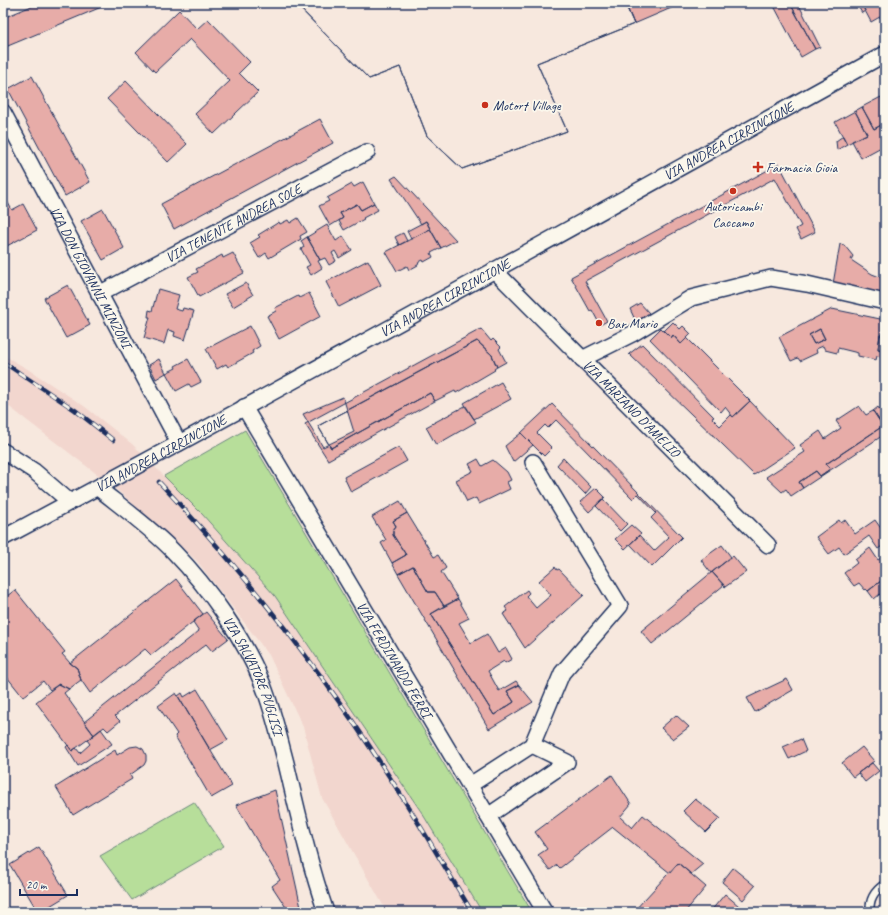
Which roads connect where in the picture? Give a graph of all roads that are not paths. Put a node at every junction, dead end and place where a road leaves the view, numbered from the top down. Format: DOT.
graph roads {
  1 [pos="885,54"];
  2 [pos="3,112"];
  3 [pos="367,152"];
  4 [pos="494,270"];
  5 [pos="99,294"];
  6 [pos="885,302"];
  7 [pos="582,359"];
  8 [pos="244,407"];
  9 [pos="179,443"];
  10 [pos="3,451"];
  11 [pos="533,462"];
  12 [pos="98,488"];
  13 [pos="70,502"];
  14 [pos="3,538"];
  15 [pos="768,545"];
  16 [pos="532,745"];
  17 [pos="470,785"];
  18 [pos="488,816"];
  19 [pos="885,884"];
  20 [pos="326,912"];
  21 [pos="545,912"];
  22 [pos="870,912"];
  1 -- 4 [label="street, VIA ANDREA CIRRINCIONE"];
  2 -- 5 [label="street, VIA DON GIOVANNI MINZONI"];
  3 -- 5 [label="street, VIA TENENTE ANDREA SOLE"];
  4 -- 7 [label="street, VIA MARIANO D'AMELIO"];
  4 -- 8 [label="street, VIA ANDREA CIRRINCIONE"];
  5 -- 9 [label="street, VIA DON GIOVANNI MINZONI"];
  6 -- 7 [label="street"];
  7 -- 15 [label="street, VIA MARIANO D'AMELIO"];
  8 -- 9 [label="street, VIA ANDREA CIRRINCIONE"];
  8 -- 17 [label="street, VIA FERDINANDO FERRI"];
  9 -- 12 [label="street, VIA ANDREA CIRRINCIONE"];
  10 -- 13 [label="street"];
  11 -- 16 [label="street"];
  12 -- 13 [label="street, VIA ANDREA CIRRINCIONE"];
  12 -- 20 [label="street, VIA SALVATORE PUGLISI"];
  13 -- 14 [label="street, VIA ANDREA CIRRINCIONE"];
  16 -- 17 [label="street"];
  16 -- 18 [label="street"];
  17 -- 18 [label="street, VIA FERDINANDO FERRI"];
  18 -- 21 [label="street, VIA FERDINANDO FERRI"];
  19 -- 22 [label="lane"];
}
